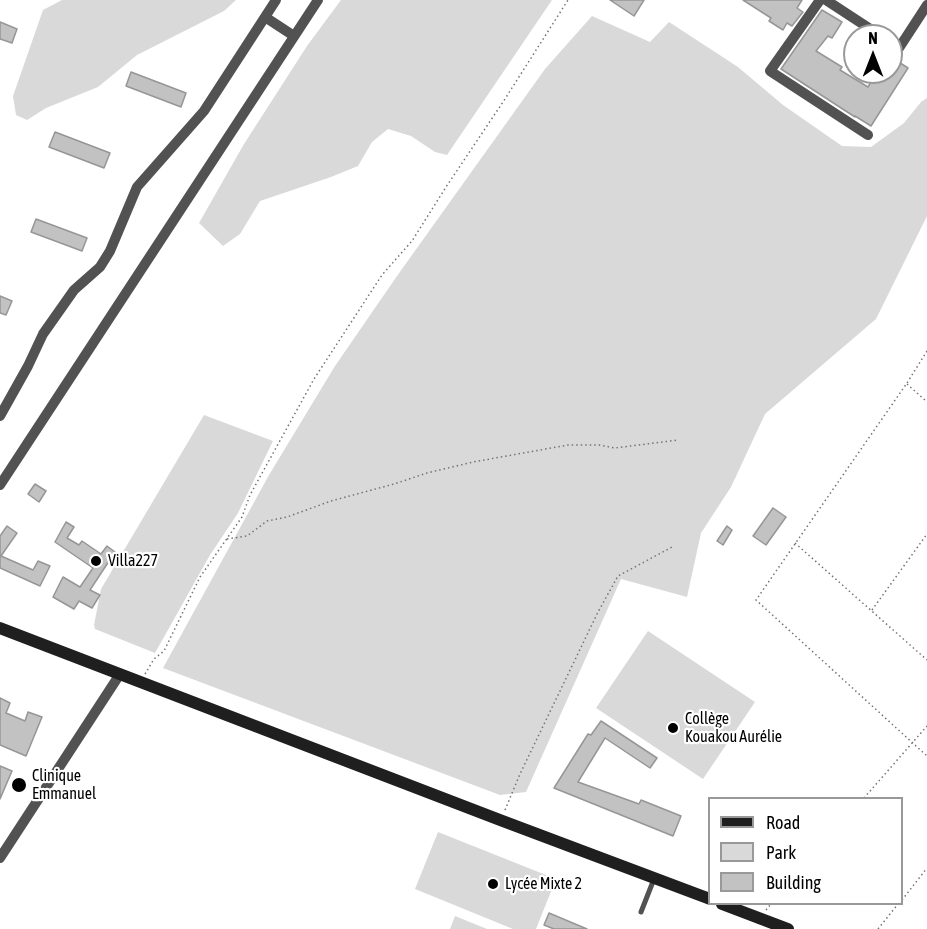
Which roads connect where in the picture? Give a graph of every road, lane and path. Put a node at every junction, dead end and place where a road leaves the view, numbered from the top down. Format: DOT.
graph roads {
  1 [pos="276,0"];
  2 [pos="318,0"];
  3 [pos="568,0"];
  4 [pos="820,0"];
  5 [pos="826,0"];
  6 [pos="927,5"];
  7 [pos="265,17"];
  8 [pos="863,24"];
  9 [pos="294,36"];
  10 [pos="903,42"];
  11 [pos="868,135"];
  12 [pos="927,351"];
  13 [pos="906,383"];
  14 [pos="927,402"];
  15 [pos="0,416"];
  16 [pos="678,440"];
  17 [pos="0,485"];
  18 [pos="927,534"];
  19 [pos="226,539"];
  20 [pos="924,539"];
  21 [pos="927,541"];
  22 [pos="795,543"];
  23 [pos="674,546"];
  24 [pos="872,611"];
  25 [pos="0,628"];
  26 [pos="927,660"];
  27 [pos="120,674"];
  28 [pos="140,682"];
  29 [pos="927,726"];
  30 [pos="913,743"];
  31 [pos="927,756"];
  32 [pos="865,797"];
  33 [pos="501,820"];
  34 [pos="0,858"];
  35 [pos="927,868"];
  36 [pos="926,872"];
  37 [pos="655,877"];
  38 [pos="708,897"];
  39 [pos="903,899"];
  40 [pos="727,905"];
  41 [pos="896,905"];
  42 [pos="640,912"];
  43 [pos="788,929"];
  44 [pos="878,929"];
  1 -- 7 [label="street"];
  2 -- 9 [label="street"];
  3 -- 19 [label="path"];
  4 -- 11 [label="street"];
  5 -- 8 [label="street"];
  6 -- 10 [label="street"];
  7 -- 9 [label="street"];
  7 -- 15 [label="street"];
  9 -- 17 [label="street"];
  12 -- 13 [label="path"];
  13 -- 14 [label="path"];
  13 -- 22 [label="path"];
  16 -- 19 [label="path"];
  18 -- 20 [label="path"];
  19 -- 28 [label="path"];
  20 -- 21 [label="path"];
  20 -- 24 [label="path"];
  22 -- 24 [label="path"];
  22 -- 30 [label="path"];
  23 -- 33 [label="path"];
  24 -- 26 [label="path"];
  25 -- 27 [label="street"];
  27 -- 28 [label="street"];
  27 -- 34 [label="street"];
  28 -- 33 [label="street"];
  29 -- 30 [label="path"];
  30 -- 31 [label="path"];
  30 -- 32 [label="path"];
  33 -- 37 [label="street"];
  35 -- 36 [label="path"];
  36 -- 39 [label="path"];
  37 -- 38 [label="street"];
  37 -- 42 [label="lane"];
  40 -- 43 [label="street"];
  41 -- 44 [label="path"];
}
